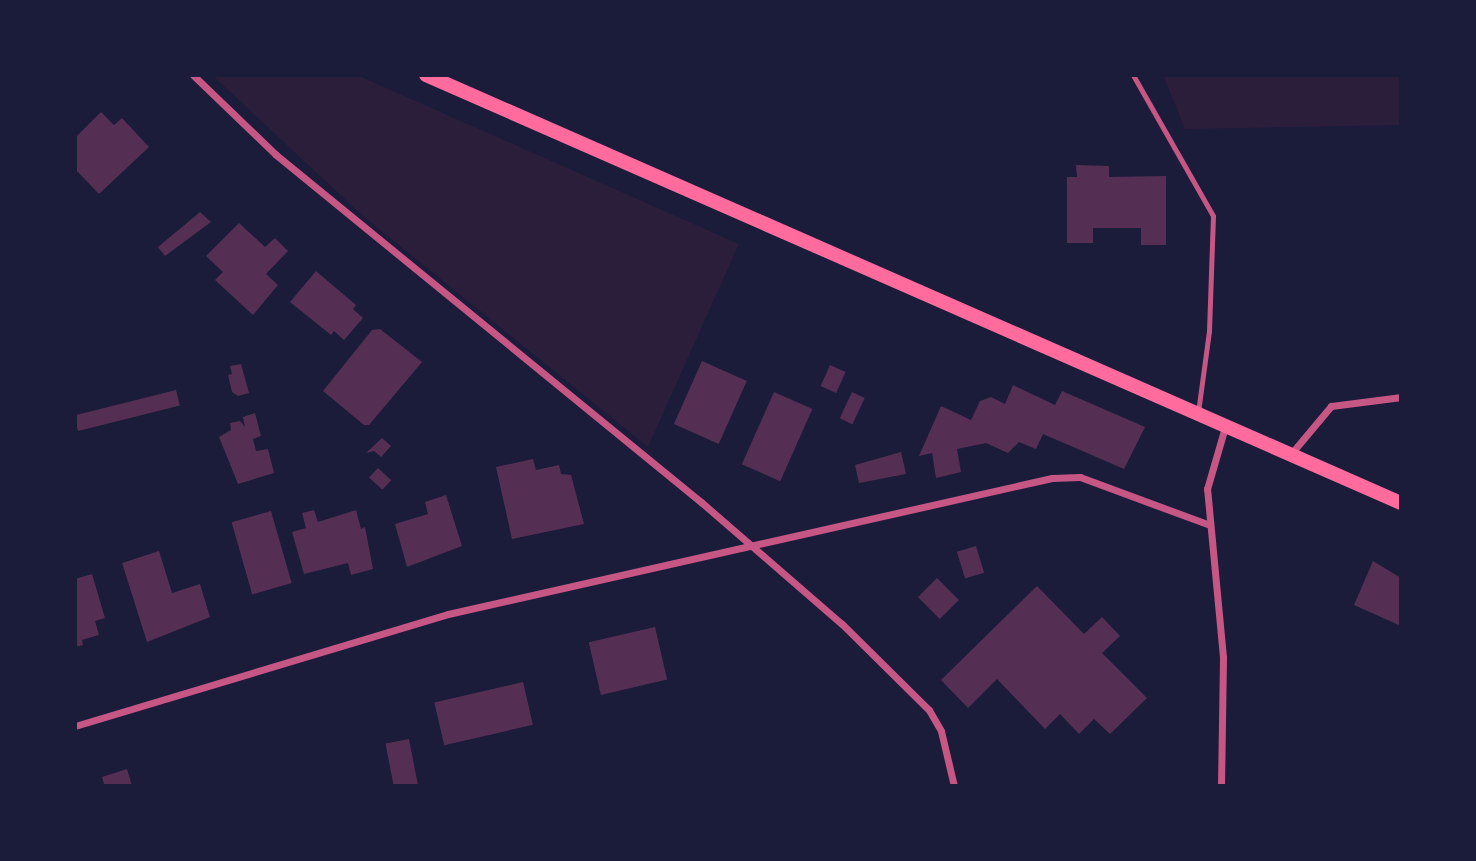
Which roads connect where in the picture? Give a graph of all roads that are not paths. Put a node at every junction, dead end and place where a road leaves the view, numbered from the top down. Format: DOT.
graph roads {
  1 [pos="192,75"];
  2 [pos="426,75"];
  3 [pos="1133,75"];
  4 [pos="1401,397"];
  5 [pos="1198,415"];
  6 [pos="1225,427"];
  7 [pos="1290,455"];
  8 [pos="1401,503"];
  9 [pos="1207,524"];
  10 [pos="751,544"];
  11 [pos="75,726"];
  12 [pos="954,786"];
  13 [pos="1221,786"];
  1 -- 10 [label="street"];
  2 -- 5 [label="main road"];
  3 -- 5 [label="lane"];
  4 -- 7 [label="street"];
  5 -- 6 [label="main road"];
  6 -- 7 [label="main road"];
  6 -- 9 [label="street"];
  7 -- 8 [label="main road"];
  9 -- 10 [label="street"];
  9 -- 13 [label="street"];
  10 -- 11 [label="street"];
  10 -- 12 [label="street"];
}
